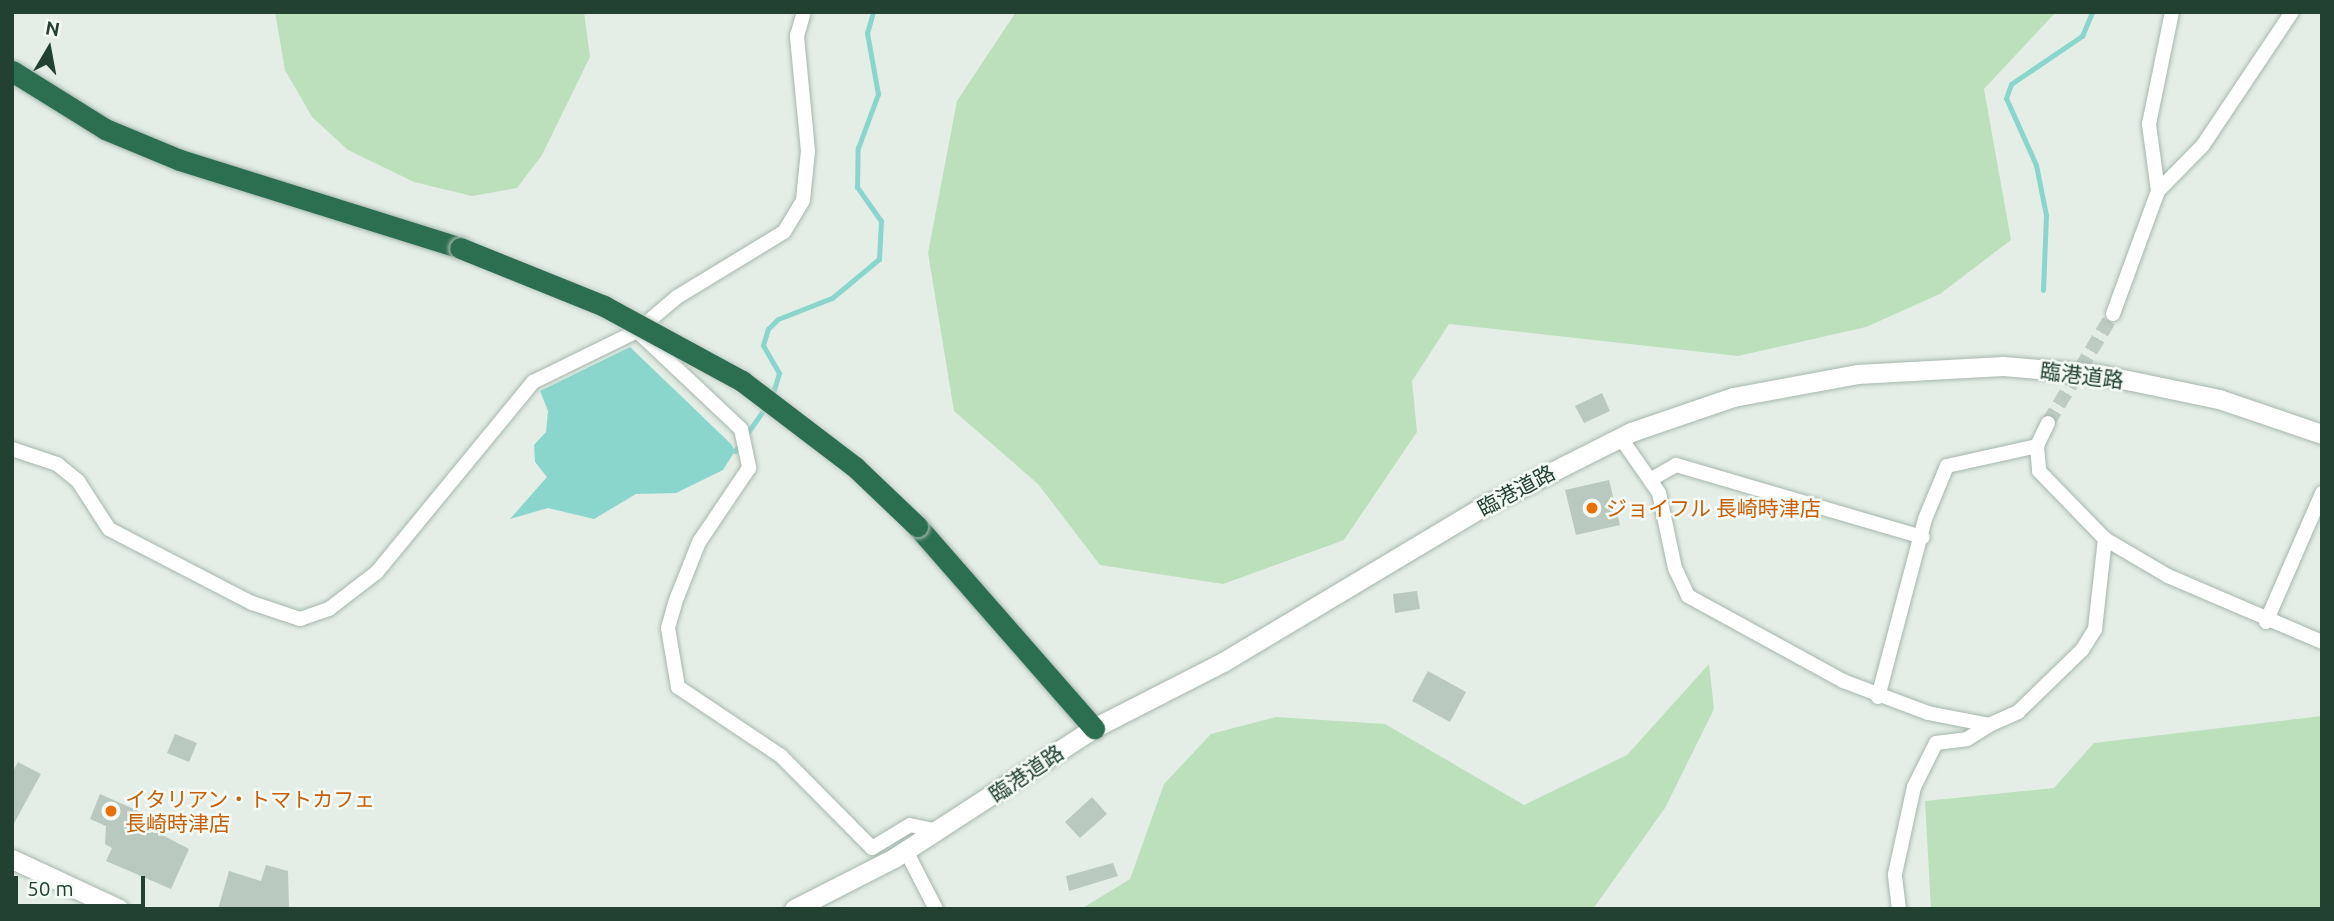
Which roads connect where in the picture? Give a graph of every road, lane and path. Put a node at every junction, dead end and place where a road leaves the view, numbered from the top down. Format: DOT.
graph roads {
  1 [pos="804,12"];
  2 [pos="2172,12"];
  3 [pos="2292,12"];
  4 [pos="12,71"];
  5 [pos="2158,191"];
  6 [pos="2113,314"];
  7 [pos="637,331"];
  8 [pos="2048,423"];
  9 [pos="2322,434"];
  10 [pos="1620,437"];
  11 [pos="2037,446"];
  12 [pos="12,449"];
  13 [pos="1650,480"];
  14 [pos="2322,493"];
  15 [pos="1923,537"];
  16 [pos="2105,539"];
  17 [pos="2266,622"];
  18 [pos="2322,642"];
  19 [pos="1878,697"];
  20 [pos="1989,725"];
  21 [pos="1094,728"];
  22 [pos="938,831"];
  23 [pos="906,851"];
  24 [pos="12,859"];
  25 [pos="119,909"];
  26 [pos="794,909"];
  27 [pos="936,909"];
  28 [pos="1899,909"];
  1 -- 7 [label="street"];
  2 -- 5 [label="street"];
  3 -- 5 [label="street"];
  4 -- 21 [label="highway, bridge"];
  5 -- 6 [label="street"];
  7 -- 12 [label="street"];
  7 -- 22 [label="street"];
  8 -- 11 [label="street"];
  9 -- 10 [label="street, 臨港道路"];
  10 -- 13 [label="street"];
  10 -- 21 [label="street, 臨港道路"];
  11 -- 15 [label="street"];
  11 -- 16 [label="street"];
  13 -- 15 [label="street"];
  13 -- 19 [label="street"];
  14 -- 17 [label="street"];
  15 -- 19 [label="street"];
  16 -- 17 [label="street"];
  16 -- 20 [label="street"];
  17 -- 18 [label="street"];
  19 -- 20 [label="street"];
  20 -- 28 [label="street"];
  21 -- 22 [label="street, 臨港道路"];
  22 -- 23 [label="street, 臨港道路"];
  23 -- 26 [label="street, 臨港道路"];
  23 -- 27 [label="street"];
  24 -- 25 [label="street"];
}
